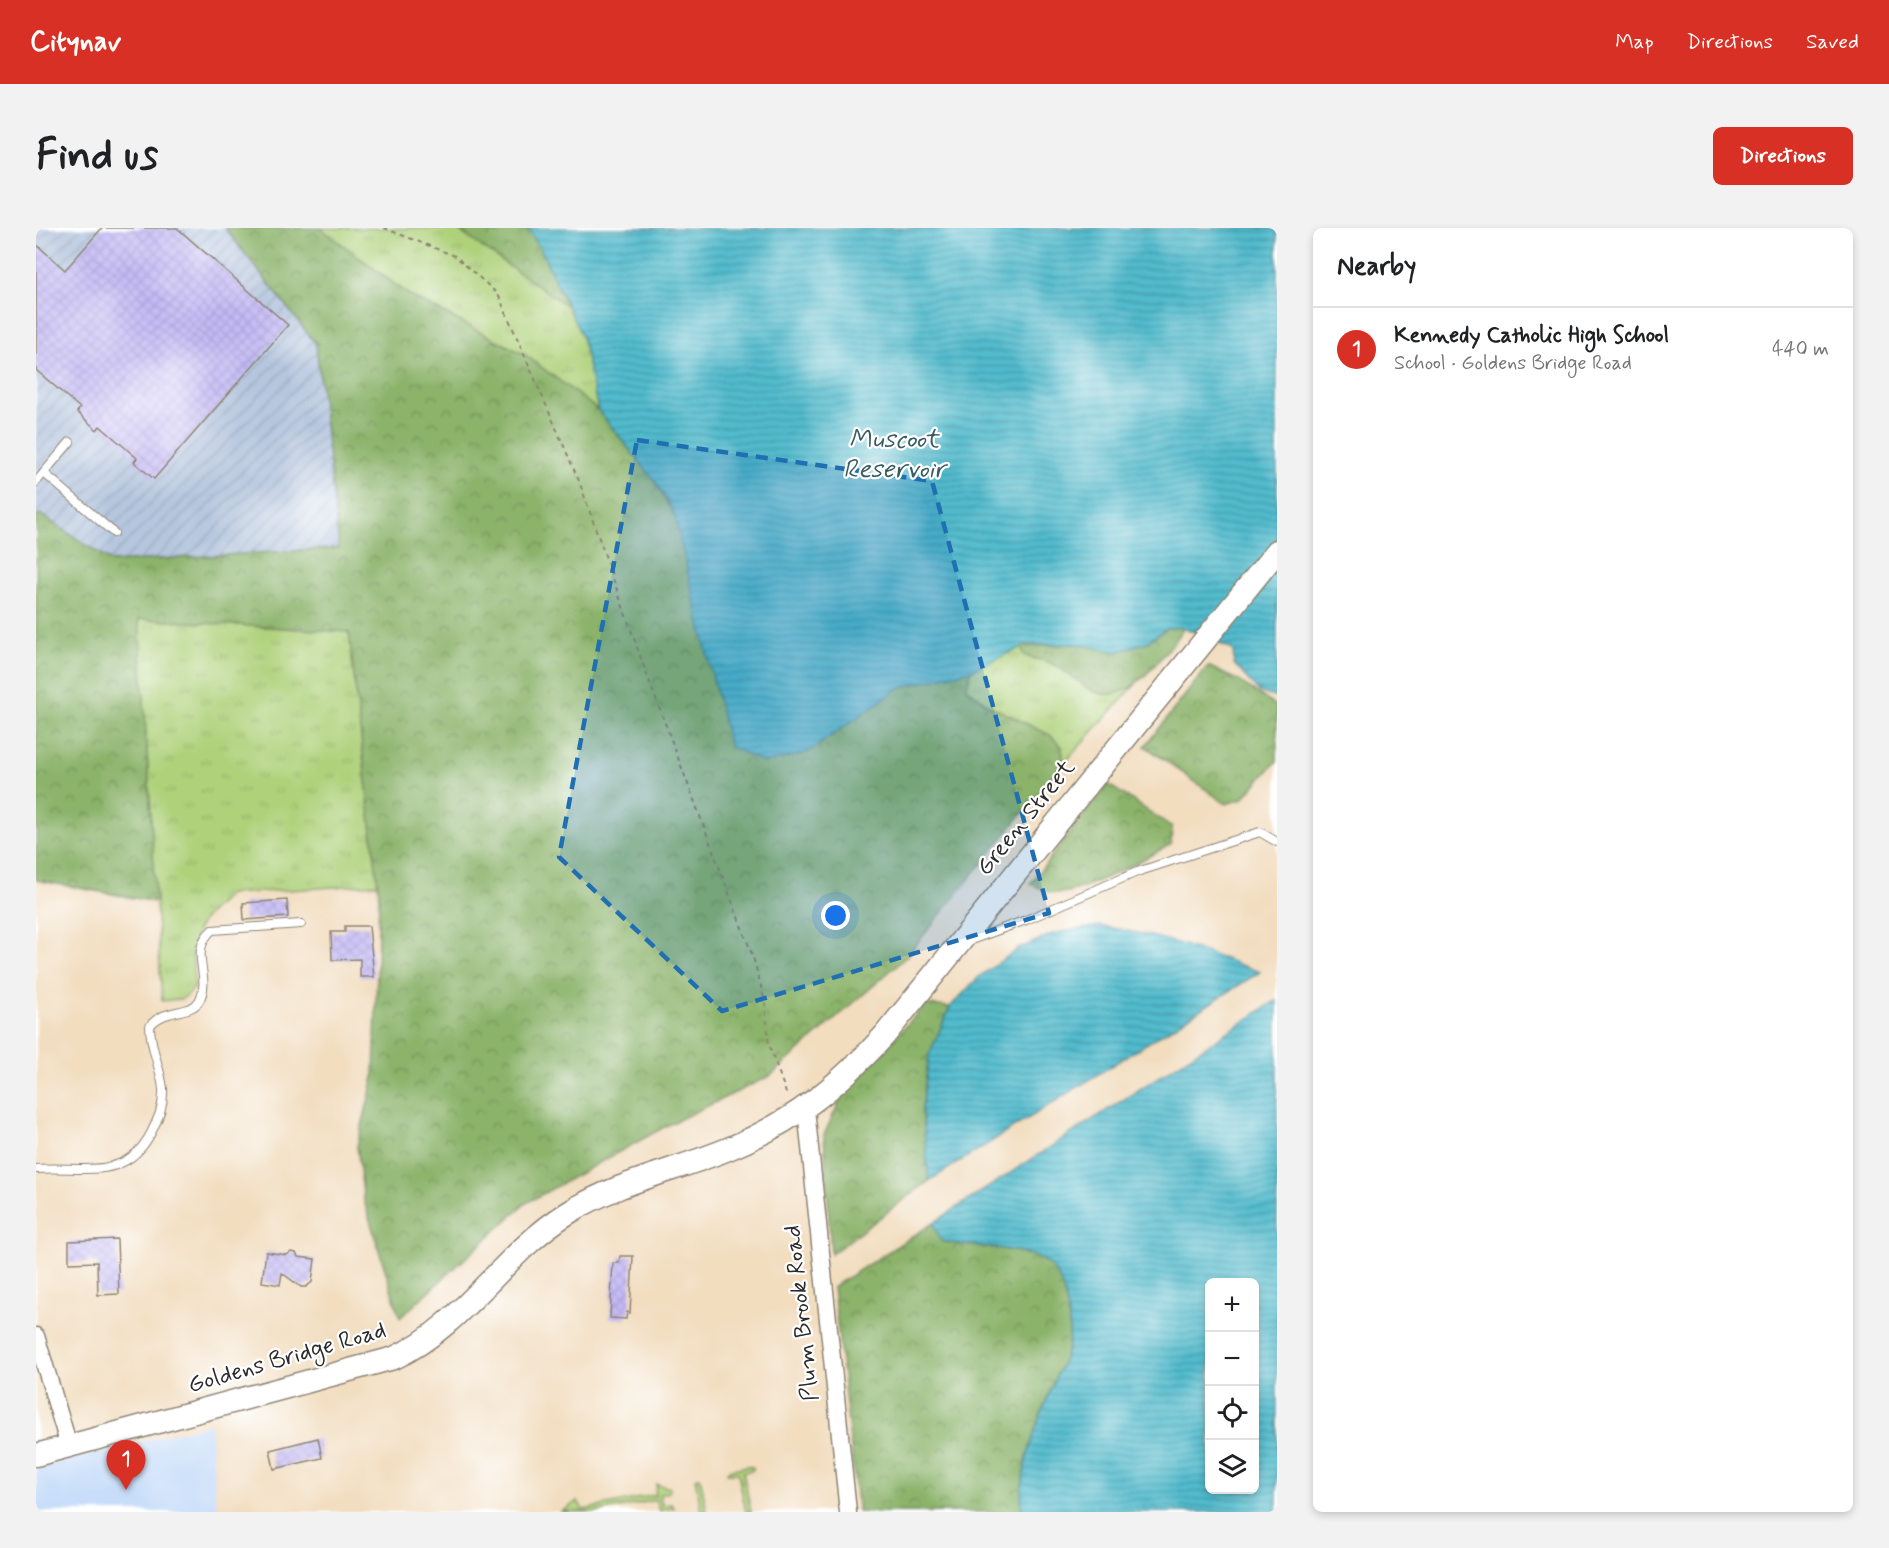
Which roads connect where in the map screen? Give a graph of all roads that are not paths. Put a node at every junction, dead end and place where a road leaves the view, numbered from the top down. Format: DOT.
graph roads {
  1 [pos="70,442"];
  2 [pos="44,473"];
  3 [pos="36,482"];
  4 [pos="114,533"];
  5 [pos="1277,550"];
  6 [pos="1277,842"];
  7 [pos="301,924"];
  8 [pos="959,944"];
  9 [pos="802,1112"];
  10 [pos="36,1170"];
  11 [pos="36,1336"];
  12 [pos="69,1446"];
  13 [pos="36,1455"];
  14 [pos="848,1512"];
  1 -- 2 [label="lane"];
  2 -- 3 [label="lane"];
  2 -- 4 [label="lane"];
  5 -- 8 [label="main road, Green Street"];
  6 -- 8 [label="lane"];
  7 -- 10 [label="lane"];
  8 -- 9 [label="main road, Green Street"];
  9 -- 12 [label="main road, Goldens Bridge Road"];
  9 -- 14 [label="street, Plum Brook Road"];
  11 -- 12 [label="street"];
  12 -- 13 [label="main road, Goldens Bridge Road"];
}
